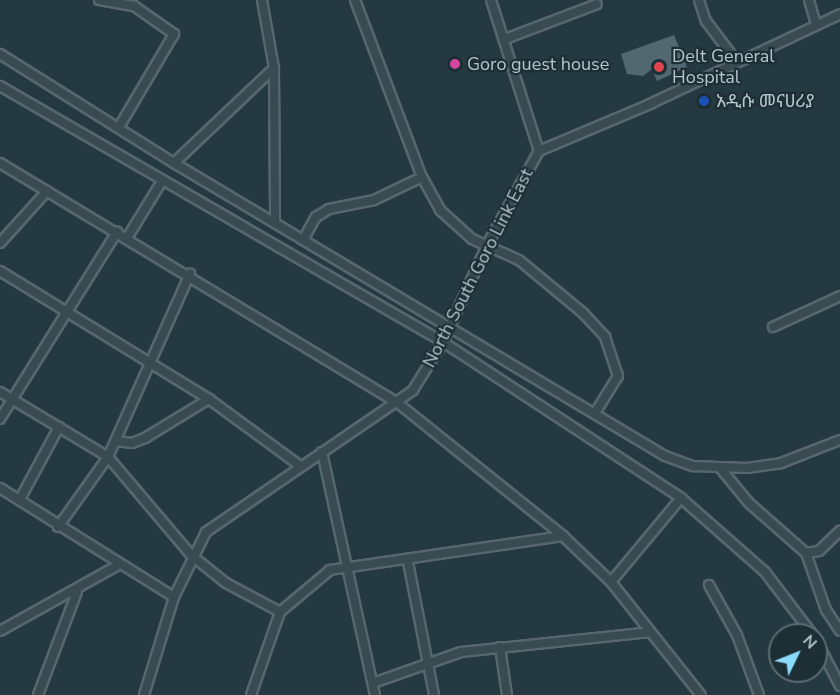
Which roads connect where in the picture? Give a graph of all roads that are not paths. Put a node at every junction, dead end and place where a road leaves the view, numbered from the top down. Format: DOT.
graph roads {
  1 [pos="99,0"];
  2 [pos="262,0"];
  3 [pos="355,0"];
  4 [pos="491,0"];
  5 [pos="699,0"];
  6 [pos="809,0"];
  7 [pos="597,4"];
  8 [pos="840,14"];
  9 [pos="816,25"];
  10 [pos="505,39"];
  11 [pos="0,54"];
  12 [pos="737,62"];
  13 [pos="274,68"];
  14 [pos="0,86"];
  15 [pos="119,127"];
  16 [pos="539,151"];
  17 [pos="0,162"];
  18 [pos="174,163"];
  19 [pos="422,177"];
  20 [pos="162,181"];
  21 [pos="47,190"];
  22 [pos="275,223"];
  23 [pos="117,232"];
  24 [pos="127,238"];
  25 [pos="303,240"];
  26 [pos="0,243"];
  27 [pos="488,243"];
  28 [pos="0,272"];
  29 [pos="190,274"];
  30 [pos="840,296"];
  31 [pos="67,312"];
  32 [pos="448,327"];
  33 [pos="773,327"];
  34 [pos="443,342"];
  35 [pos="148,362"];
  36 [pos="0,392"];
  37 [pos="12,399"];
  38 [pos="209,399"];
  39 [pos="399,404"];
  40 [pos="595,413"];
  41 [pos="0,419"];
  42 [pos="59,428"];
  43 [pos="840,440"];
  44 [pos="116,441"];
  45 [pos="322,452"];
  46 [pos="108,457"];
  47 [pos="300,465"];
  48 [pos="721,469"];
  49 [pos="0,488"];
  50 [pos="681,498"];
  51 [pos="20,499"];
  52 [pos="58,527"];
  53 [pos="840,531"];
  54 [pos="563,536"];
  55 [pos="806,553"];
  56 [pos="191,555"];
  57 [pos="408,562"];
  58 [pos="118,565"];
  59 [pos="349,565"];
  60 [pos="611,582"];
  61 [pos="709,585"];
  62 [pos="76,592"];
  63 [pos="174,597"];
  64 [pos="280,612"];
  65 [pos="804,623"];
  66 [pos="0,631"];
  67 [pos="840,631"];
  68 [pos="651,632"];
  69 [pos="500,647"];
  70 [pos="426,662"];
  71 [pos="828,663"];
  72 [pos="373,683"];
  73 [pos="840,686"];
  74 [pos="38,695"];
  75 [pos="144,695"];
  76 [pos="251,695"];
  77 [pos="375,695"];
  78 [pos="434,695"];
  79 [pos="507,695"];
  80 [pos="701,695"];
  81 [pos="759,695"];
  1 -- 15 [label="street"];
  2 -- 13 [label="street"];
  3 -- 19 [label="street"];
  4 -- 10 [label="street"];
  5 -- 12 [label="street"];
  6 -- 9 [label="street"];
  7 -- 10 [label="street"];
  8 -- 9 [label="street, North South Goro Link East"];
  9 -- 12 [label="street, North South Goro Link East"];
  10 -- 16 [label="street"];
  11 -- 15 [label="street"];
  12 -- 16 [label="street, North South Goro Link East"];
  13 -- 18 [label="street"];
  13 -- 22 [label="street"];
  14 -- 20 [label="street"];
  15 -- 18 [label="street"];
  16 -- 27 [label="street, North South Goro Link East"];
  17 -- 21 [label="street"];
  18 -- 22 [label="street"];
  19 -- 25 [label="street"];
  19 -- 27 [label="street"];
  20 -- 24 [label="street"];
  20 -- 34 [label="street"];
  21 -- 23 [label="street"];
  21 -- 26 [label="street"];
  22 -- 25 [label="street"];
  23 -- 24 [label="street"];
  23 -- 31 [label="street"];
  24 -- 29 [label="street"];
  25 -- 32 [label="street"];
  27 -- 32 [label="street, North South Goro Link East"];
  27 -- 40 [label="street"];
  28 -- 31 [label="street"];
  29 -- 35 [label="street"];
  29 -- 39 [label="street"];
  30 -- 33 [label="street"];
  31 -- 35 [label="street"];
  31 -- 37 [label="street"];
  32 -- 34 [label="street, North South Goro Link East"];
  32 -- 40 [label="street"];
  34 -- 39 [label="street, North South Goro Link East"];
  34 -- 50 [label="street"];
  35 -- 38 [label="street"];
  35 -- 44 [label="street"];
  36 -- 37 [label="street"];
  37 -- 41 [label="street"];
  37 -- 42 [label="street"];
  38 -- 44 [label="street"];
  38 -- 47 [label="street"];
  39 -- 45 [label="street, North South Goro Link East"];
  39 -- 54 [label="street"];
  40 -- 48 [label="street"];
  42 -- 46 [label="street"];
  42 -- 51 [label="street"];
  43 -- 48 [label="street"];
  44 -- 46 [label="street"];
  45 -- 47 [label="street, North South Goro Link East"];
  45 -- 59 [label="street"];
  46 -- 52 [label="street"];
  46 -- 56 [label="street"];
  47 -- 56 [label="street, North South Goro Link East"];
  48 -- 55 [label="street"];
  49 -- 51 [label="street"];
  50 -- 60 [label="street"];
  50 -- 65 [label="street"];
  51 -- 52 [label="street"];
  52 -- 58 [label="street"];
  53 -- 55 [label="street"];
  54 -- 57 [label="street"];
  54 -- 60 [label="street"];
  55 -- 67 [label="street"];
  56 -- 63 [label="street, North South Goro Link East"];
  56 -- 64 [label="street"];
  57 -- 59 [label="street"];
  57 -- 70 [label="street"];
  58 -- 62 [label="street"];
  58 -- 63 [label="street"];
  59 -- 64 [label="street"];
  59 -- 72 [label="street"];
  60 -- 68 [label="street"];
  61 -- 81 [label="street"];
  62 -- 66 [label="street"];
  62 -- 74 [label="street"];
  63 -- 75 [label="street, North South Goro Link East"];
  64 -- 76 [label="street"];
  68 -- 69 [label="street"];
  68 -- 80 [label="street"];
  69 -- 70 [label="street"];
  69 -- 79 [label="street"];
  70 -- 72 [label="street"];
  70 -- 78 [label="street"];
  71 -- 73 [label="street"];
  72 -- 77 [label="street"];
}
